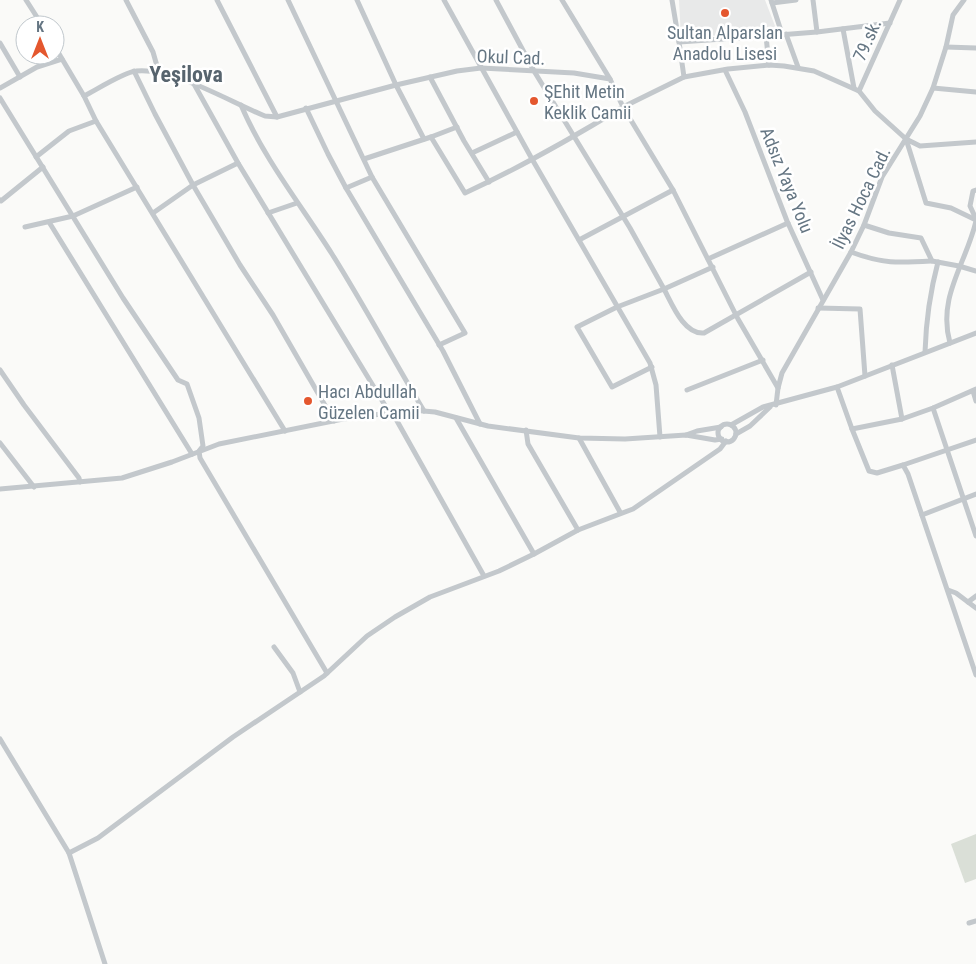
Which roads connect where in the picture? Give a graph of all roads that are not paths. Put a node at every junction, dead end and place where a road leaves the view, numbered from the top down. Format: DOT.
graph roads {
  1 [pos="26,0"];
  2 [pos="126,0"];
  3 [pos="217,0"];
  4 [pos="288,0"];
  5 [pos="357,0"];
  6 [pos="444,0"];
  7 [pos="496,0"];
  8 [pos="562,0"];
  9 [pos="672,0"];
  10 [pos="796,0"];
  11 [pos="813,0"];
  12 [pos="900,0"];
  13 [pos="964,0"];
  14 [pos="772,1"];
  15 [pos="36,15"];
  16 [pos="890,23"];
  17 [pos="844,29"];
  18 [pos="817,32"];
  19 [pos="784,34"];
  20 [pos="766,36"];
  21 [pos="679,42"];
  22 [pos="0,44"];
  23 [pos="946,47"];
  24 [pos="976,48"];
  25 [pos="65,63"];
  26 [pos="43,65"];
  27 [pos="769,65"];
  28 [pos="481,68"];
  29 [pos="798,68"];
  30 [pos="725,70"];
  31 [pos="134,71"];
  32 [pos="534,71"];
  33 [pos="159,73"];
  34 [pos="20,77"];
  35 [pos="430,77"];
  36 [pos="684,78"];
  37 [pos="610,79"];
  38 [pos="194,84"];
  39 [pos="396,85"];
  40 [pos="0,88"];
  41 [pos="854,88"];
  42 [pos="933,88"];
  43 [pos="860,91"];
  44 [pos="976,92"];
  45 [pos="84,96"];
  46 [pos="0,98"];
  47 [pos="336,101"];
  48 [pos="241,105"];
  49 [pos="623,107"];
  50 [pos="306,108"];
  51 [pos="277,117"];
  52 [pos="96,121"];
  53 [pos="457,127"];
  54 [pos="517,132"];
  55 [pos="431,137"];
  56 [pos="574,137"];
  57 [pos="424,139"];
  58 [pos="906,139"];
  59 [pos="976,142"];
  60 [pos="472,153"];
  61 [pos="36,156"];
  62 [pos="364,159"];
  63 [pos="532,159"];
  64 [pos="238,163"];
  65 [pos="43,167"];
  66 [pos="372,177"];
  67 [pos="489,182"];
  68 [pos="194,186"];
  69 [pos="137,187"];
  70 [pos="346,188"];
  71 [pos="673,190"];
  72 [pos="976,190"];
  73 [pos="0,200"];
  74 [pos="297,203"];
  75 [pos="153,213"];
  76 [pos="268,213"];
  77 [pos="73,216"];
  78 [pos="622,217"];
  79 [pos="976,220"];
  80 [pos="49,222"];
  81 [pos="788,223"];
  82 [pos="864,225"];
  83 [pos="25,227"];
  84 [pos="579,240"];
  85 [pos="851,252"];
  86 [pos="708,260"];
  87 [pos="935,261"];
  88 [pos="959,266"];
  89 [pos="713,267"];
  90 [pos="811,272"];
  91 [pos="976,272"];
  92 [pos="664,289"];
  93 [pos="823,300"];
  94 [pos="618,307"];
  95 [pos="818,308"];
  96 [pos="737,315"];
  97 [pos="976,333"];
  98 [pos="950,343"];
  99 [pos="439,345"];
  100 [pos="925,352"];
  101 [pos="762,360"];
  102 [pos="892,365"];
  103 [pos="652,367"];
  104 [pos="0,370"];
  105 [pos="865,376"];
  106 [pos="837,387"];
  107 [pos="778,388"];
  108 [pos="687,390"];
  109 [pos="974,390"];
  110 [pos="976,400"];
  111 [pos="774,406"];
  112 [pos="933,408"];
  113 [pos="424,411"];
  114 [pos="390,412"];
  115 [pos="456,418"];
  116 [pos="902,419"];
  117 [pos="334,421"];
  118 [pos="480,424"];
  119 [pos="731,425"];
  120 [pos="721,427"];
  121 [pos="852,429"];
  122 [pos="526,430"];
  123 [pos="285,431"];
  124 [pos="736,434"];
  125 [pos="686,435"];
  126 [pos="660,437"];
  127 [pos="579,438"];
  128 [pos="724,440"];
  129 [pos="976,440"];
  130 [pos="0,443"];
  131 [pos="947,450"];
  132 [pos="199,451"];
  133 [pos="192,454"];
  134 [pos="903,465"];
  135 [pos="80,482"];
  136 [pos="34,487"];
  137 [pos="0,489"];
  138 [pos="976,494"];
  139 [pos="963,500"];
  140 [pos="620,512"];
  141 [pos="922,515"];
  142 [pos="578,530"];
  143 [pos="976,536"];
  144 [pos="534,554"];
  145 [pos="484,576"];
  146 [pos="948,590"];
  147 [pos="976,596"];
  148 [pos="968,602"];
  149 [pos="976,608"];
  150 [pos="274,647"];
  151 [pos="327,673"];
  152 [pos="976,675"];
  153 [pos="300,692"];
  154 [pos="0,739"];
  155 [pos="69,853"];
  156 [pos="976,921"];
  157 [pos="969,923"];
  158 [pos="105,964"];
  1 -- 15 [label="street"];
  2 -- 33 [label="street"];
  3 -- 51 [label="street"];
  4 -- 47 [label="street"];
  5 -- 39 [label="street"];
  6 -- 28 [label="street"];
  7 -- 32 [label="street"];
  8 -- 37 [label="street"];
  9 -- 21 [label="street"];
  10 -- 14 [label="street"];
  11 -- 18 [label="street"];
  12 -- 16 [label="street, 79.sk."];
  13 -- 23 [label="street, İlyas Hoca Cad."];
  14 -- 19 [label="street"];
  16 -- 17 [label="street"];
  16 -- 43 [label="street, 79.sk."];
  17 -- 18 [label="street"];
  17 -- 41 [label="street"];
  18 -- 19 [label="street"];
  19 -- 20 [label="street"];
  19 -- 29 [label="street"];
  20 -- 21 [label="street"];
  20 -- 27 [label="street"];
  21 -- 36 [label="street"];
  22 -- 34 [label="street"];
  23 -- 24 [label="street"];
  23 -- 42 [label="street, İlyas Hoca Cad."];
  25 -- 45 [label="street"];
  26 -- 34 [label="street"];
  27 -- 29 [label="street"];
  27 -- 30 [label="street"];
  28 -- 32 [label="street, Okul Cad."];
  28 -- 35 [label="street, Okul Cad."];
  28 -- 54 [label="street"];
  29 -- 41 [label="street"];
  30 -- 36 [label="street"];
  30 -- 81 [label="street, Adsız Yaya Yolu"];
  31 -- 33 [label="street"];
  31 -- 45 [label="street"];
  31 -- 68 [label="street"];
  32 -- 37 [label="street, Okul Cad."];
  32 -- 56 [label="street"];
  33 -- 38 [label="street"];
  34 -- 40 [label="street"];
  35 -- 39 [label="street, Okul Cad."];
  35 -- 53 [label="street"];
  36 -- 49 [label="street"];
  37 -- 49 [label="street"];
  38 -- 48 [label="street"];
  38 -- 64 [label="street"];
  39 -- 47 [label="street, Okul Cad."];
  39 -- 57 [label="street"];
  41 -- 43 [label="street"];
  42 -- 44 [label="street"];
  42 -- 58 [label="street, İlyas Hoca Cad."];
  43 -- 58 [label="street"];
  45 -- 52 [label="street"];
  46 -- 61 [label="street"];
  47 -- 50 [label="street, Okul Cad."];
  47 -- 62 [label="street"];
  48 -- 51 [label="street"];
  48 -- 74 [label="street"];
  49 -- 56 [label="street"];
  49 -- 71 [label="street"];
  50 -- 51 [label="street, Okul Cad."];
  50 -- 70 [label="street"];
  52 -- 61 [label="street"];
  52 -- 69 [label="street"];
  53 -- 55 [label="street"];
  53 -- 60 [label="street"];
  54 -- 60 [label="street"];
  54 -- 63 [label="street"];
  55 -- 57 [label="street"];
  55 -- 67 [label="street"];
  56 -- 63 [label="street"];
  56 -- 78 [label="street"];
  57 -- 62 [label="street"];
  58 -- 59 [label="street"];
  58 -- 79 [label="street"];
  58 -- 82 [label="street, İlyas Hoca Cad."];
  60 -- 67 [label="street"];
  61 -- 65 [label="street"];
  62 -- 66 [label="street"];
  63 -- 67 [label="street"];
  63 -- 84 [label="street"];
  64 -- 68 [label="street"];
  64 -- 76 [label="street"];
  65 -- 73 [label="street"];
  65 -- 77 [label="street"];
  66 -- 70 [label="street"];
  66 -- 99 [label="street"];
  68 -- 75 [label="street"];
  68 -- 117 [label="street"];
  69 -- 75 [label="street"];
  69 -- 77 [label="street"];
  70 -- 99 [label="street"];
  71 -- 78 [label="street"];
  71 -- 86 [label="street"];
  72 -- 79 [label="street"];
  74 -- 76 [label="street"];
  74 -- 113 [label="street"];
  75 -- 123 [label="street"];
  76 -- 114 [label="street"];
  77 -- 80 [label="street"];
  77 -- 132 [label="street"];
  78 -- 84 [label="street"];
  78 -- 92 [label="street"];
  79 -- 88 [label="street"];
  80 -- 83 [label="street"];
  80 -- 133 [label="street"];
  81 -- 86 [label="street"];
  81 -- 90 [label="street, Adsız Yaya Yolu"];
  82 -- 85 [label="street, İlyas Hoca Cad."];
  82 -- 87 [label="street"];
  84 -- 94 [label="street"];
  85 -- 87 [label="street"];
  85 -- 93 [label="street, İlyas Hoca Cad."];
  86 -- 89 [label="street"];
  87 -- 88 [label="street"];
  87 -- 100 [label="street"];
  88 -- 91 [label="street"];
  88 -- 98 [label="street"];
  89 -- 92 [label="street"];
  89 -- 96 [label="street"];
  90 -- 93 [label="street, Adsız Yaya Yolu"];
  90 -- 96 [label="street"];
  92 -- 94 [label="street"];
  92 -- 96 [label="street"];
  93 -- 95 [label="street, İlyas Hoca Cad."];
  94 -- 103 [label="street"];
  94 -- 103 [label="street"];
  95 -- 105 [label="street"];
  95 -- 107 [label="street, İlyas Hoca Cad."];
  96 -- 101 [label="street"];
  97 -- 98 [label="street"];
  98 -- 100 [label="street"];
  99 -- 118 [label="street"];
  100 -- 102 [label="street"];
  101 -- 107 [label="street"];
  101 -- 108 [label="street"];
  102 -- 105 [label="street"];
  102 -- 116 [label="street"];
  103 -- 126 [label="street"];
  104 -- 135 [label="street"];
  105 -- 106 [label="street"];
  106 -- 111 [label="street"];
  106 -- 121 [label="street"];
  107 -- 111 [label="street, İlyas Hoca Cad."];
  109 -- 110 [label="street"];
  109 -- 112 [label="street"];
  111 -- 119 [label="street"];
  111 -- 124 [label="street"];
  112 -- 116 [label="street"];
  112 -- 131 [label="street"];
  113 -- 114 [label="street"];
  113 -- 115 [label="street"];
  114 -- 117 [label="street"];
  114 -- 145 [label="street"];
  115 -- 118 [label="street"];
  115 -- 144 [label="street"];
  116 -- 121 [label="street"];
  117 -- 123 [label="street"];
  118 -- 122 [label="street"];
  119 -- 120 [label="street"];
  119 -- 124 [label="street"];
  120 -- 125 [label="street"];
  120 -- 128 [label="street"];
  121 -- 134 [label="street"];
  122 -- 127 [label="street"];
  122 -- 142 [label="street"];
  123 -- 132 [label="street"];
  124 -- 128 [label="street"];
  125 -- 126 [label="street"];
  125 -- 128 [label="street"];
  126 -- 127 [label="street"];
  127 -- 140 [label="street"];
  128 -- 140 [label="street"];
  129 -- 131 [label="street"];
  130 -- 136 [label="street"];
  131 -- 134 [label="street"];
  131 -- 139 [label="street"];
  132 -- 133 [label="street"];
  132 -- 151 [label="street"];
  133 -- 135 [label="street"];
  134 -- 141 [label="street"];
  135 -- 136 [label="street"];
  136 -- 137 [label="street"];
  138 -- 139 [label="street"];
  139 -- 141 [label="street"];
  139 -- 143 [label="street"];
  140 -- 142 [label="street"];
  141 -- 146 [label="street"];
  142 -- 144 [label="street"];
  144 -- 145 [label="street"];
  145 -- 151 [label="street"];
  146 -- 148 [label="street"];
  146 -- 152 [label="street"];
  147 -- 148 [label="street"];
  148 -- 149 [label="street"];
  150 -- 153 [label="street"];
  151 -- 153 [label="street"];
  153 -- 155 [label="street"];
  154 -- 155 [label="street"];
  155 -- 158 [label="street"];
  156 -- 157 [label="street"];
}
